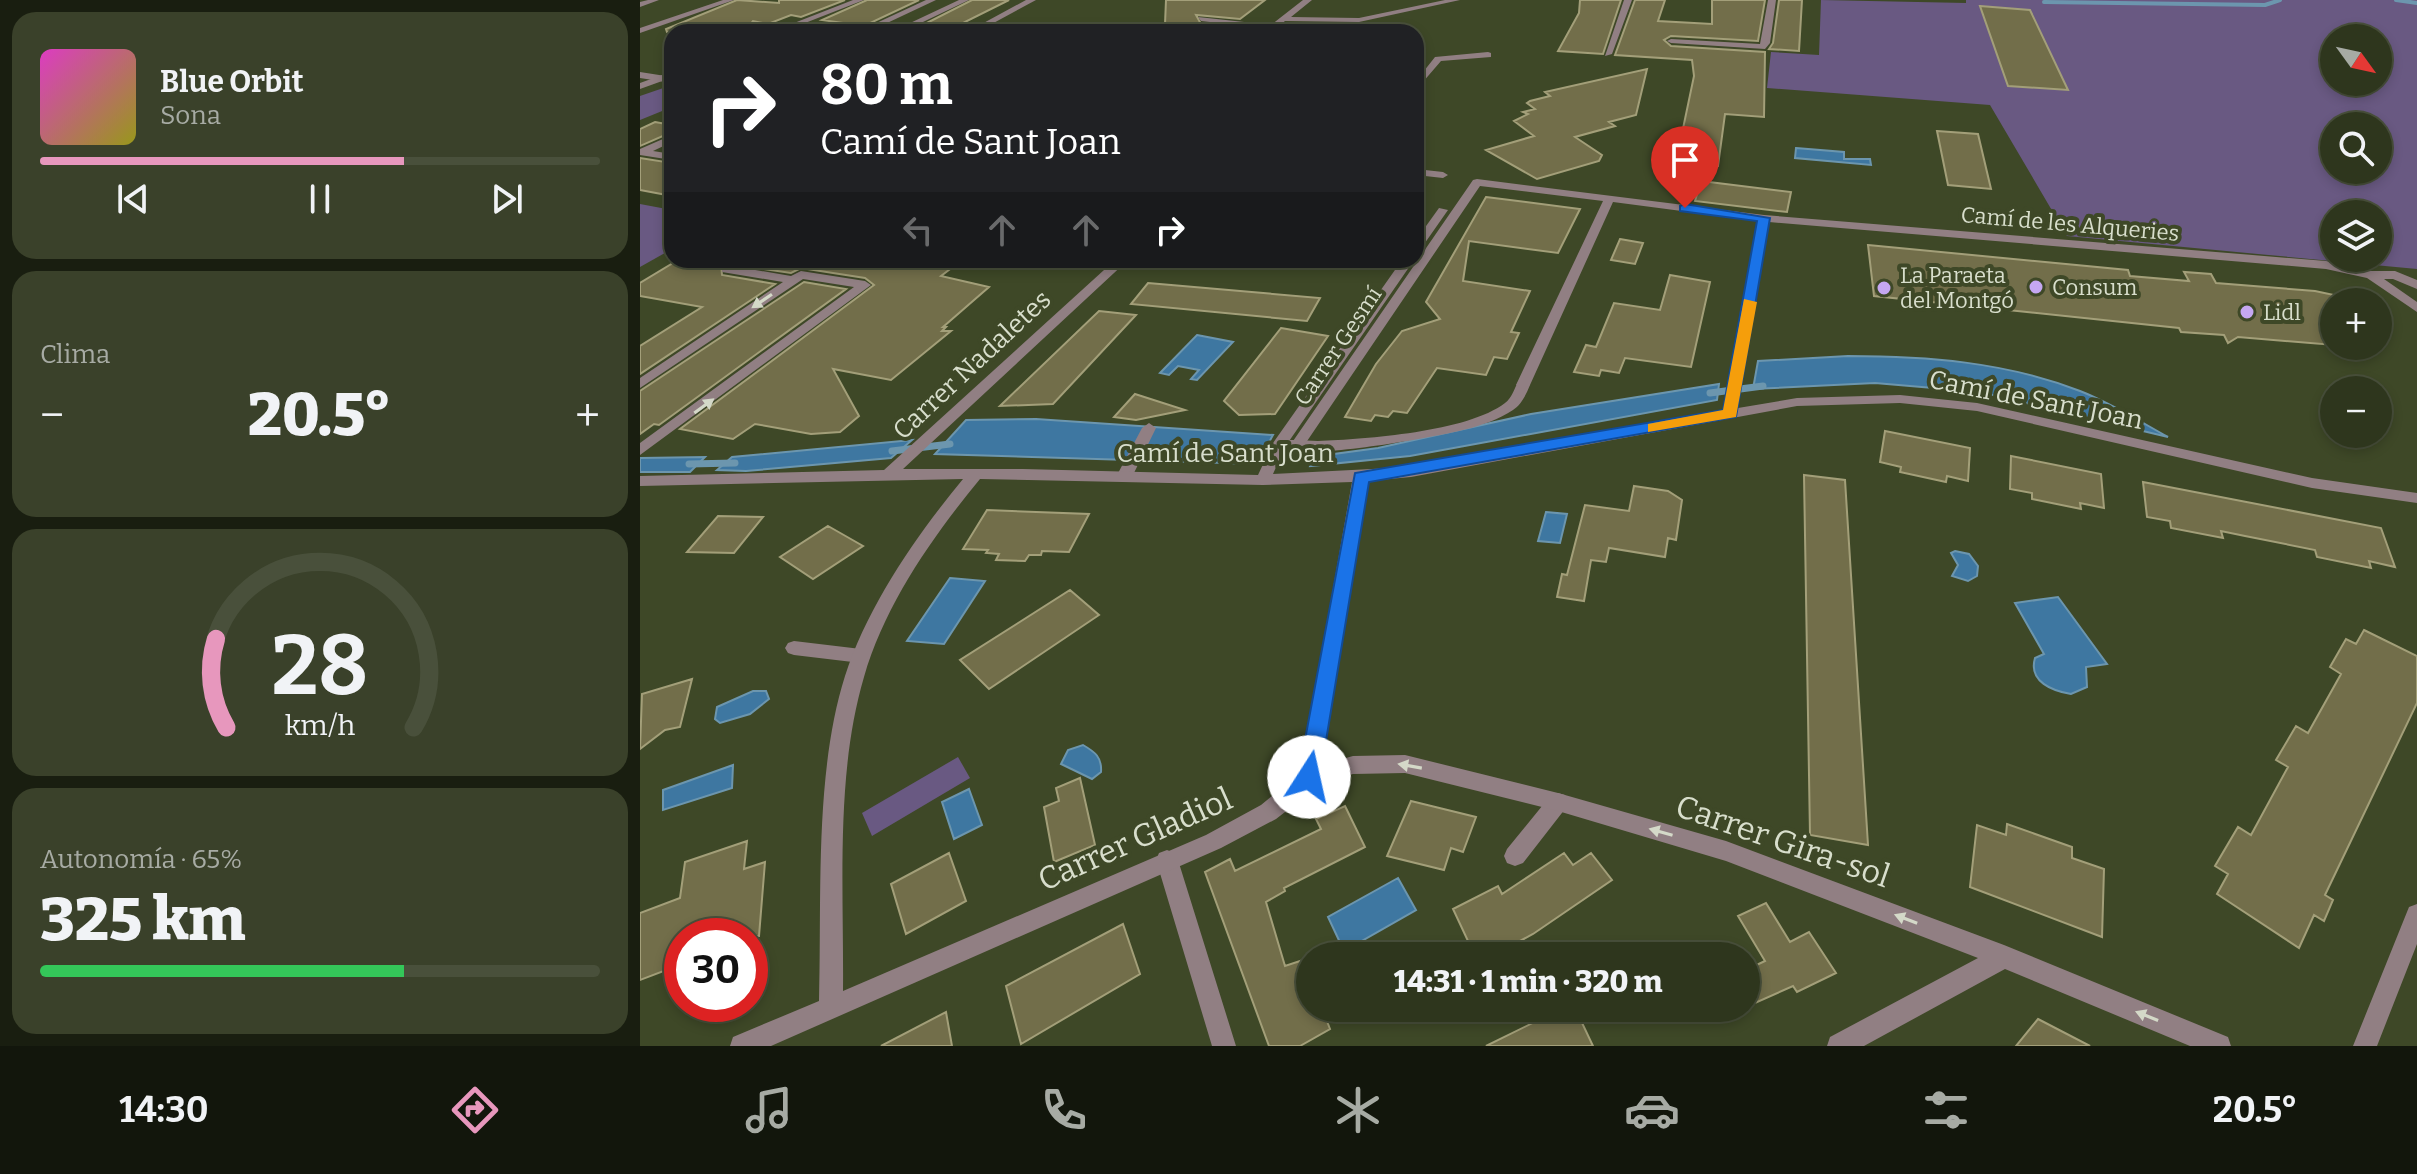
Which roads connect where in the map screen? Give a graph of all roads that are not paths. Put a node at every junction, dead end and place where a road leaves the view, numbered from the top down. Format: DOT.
graph roads {
  1 [pos="655,0"];
  2 [pos="730,0"];
  3 [pos="860,0"];
  4 [pos="932,0"];
  5 [pos="965,0"];
  6 [pos="1032,0"];
  7 [pos="1308,0"];
  8 [pos="1456,0"];
  9 [pos="1628,0"];
  10 [pos="1772,0"];
  11 [pos="1444,1"];
  12 [pos="640,5"];
  13 [pos="1201,19"];
  14 [pos="1283,19"];
  15 [pos="796,24"];
  16 [pos="879,24"];
  17 [pos="912,24"];
  18 [pos="986,24"];
  19 [pos="1235,24"];
  20 [pos="1276,24"];
  21 [pos="640,31"];
  22 [pos="1671,41"];
  23 [pos="1608,54"];
  24 [pos="1488,55"];
  25 [pos="640,75"];
  26 [pos="1424,77"];
  27 [pos="663,78"];
  28 [pos="640,86"];
  29 [pos="664,142"];
  30 [pos="641,152"];
  31 [pos="664,156"];
  32 [pos="1424,173"];
  33 [pos="1443,175"];
  34 [pos="1466,176"];
  35 [pos="1609,199"];
  36 [pos="1764,218"];
  37 [pos="1424,236"];
  38 [pos="1424,257"];
  39 [pos="1113,268"];
  40 [pos="1402,268"];
  41 [pos="1416,268"];
  42 [pos="726,269"];
  43 [pos="2371,275"];
  44 [pos="793,280"];
  45 [pos="2417,285"];
  46 [pos="2417,308"];
  47 [pos="640,384"];
  48 [pos="1730,414"];
  49 [pos="1149,428"];
  50 [pos="1296,447"];
  51 [pos="640,450"];
  52 [pos="1274,454"];
  53 [pos="889,474"];
  54 [pos="976,474"];
  55 [pos="1124,477"];
  56 [pos="1361,477"];
  57 [pos="1263,480"];
  58 [pos="640,481"];
  59 [pos="2417,498"];
  60 [pos="794,648"];
  61 [pos="861,656"];
  62 [pos="1309,777"];
  63 [pos="1558,802"];
  64 [pos="1515,856"];
  65 [pos="1167,860"];
  66 [pos="2417,915"];
  67 [pos="2004,957"];
  68 [pos="831,1009"];
  69 [pos="742,1046"];
  70 [pos="1224,1046"];
  71 [pos="1839,1046"];
  72 [pos="2219,1046"];
  73 [pos="2365,1046"];
  1 -- 12 [label="street"];
  2 -- 21 [label="street"];
  3 -- 15 [label="street"];
  4 -- 16 [label="street"];
  5 -- 17 [label="street"];
  6 -- 18 [label="street"];
  7 -- 14 [label="street"];
  8 -- 11 [label="street"];
  9 -- 23 [label="street"];
  10 -- 22 [label="street"];
  11 -- 14 [label="street"];
  13 -- 19 [label="street"];
  14 -- 20 [label="street"];
  24 -- 26 [label="street"];
  25 -- 27 [label="street"];
  27 -- 28 [label="street"];
  29 -- 30 [label="street"];
  30 -- 31 [label="street"];
  32 -- 33 [label="street"];
  34 -- 37 [label="street"];
  35 -- 36 [label="street, Carrer Gesmí"];
  35 -- 38 [label="street, Carrer Gesmí"];
  35 -- 50 [label="street, Carrer Gesmí"];
  36 -- 43 [label="street, Camí de les Alqueries"];
  36 -- 48 [label="street"];
  39 -- 53 [label="street, Carrer Nadaletes"];
  40 -- 52 [label="street, Carrer Gesmí"];
  41 -- 50 [label="street, Carrer Gesmí"];
  42 -- 44 [label="street"];
  43 -- 45 [label="street, Camí de les Alqueries"];
  43 -- 46 [label="street"];
  44 -- 47 [label="street, one-way"];
  51 -- 44 [label="street, one-way"];
  48 -- 56 [label="street, Camí de Sant Joan"];
  48 -- 59 [label="street, Camí de Sant Joan"];
  49 -- 55 [label="street"];
  50 -- 52 [label="street, Carrer Gesmí"];
  52 -- 57 [label="street, Carrer Gesmí"];
  53 -- 54 [label="street, Camí de Sant Joan"];
  53 -- 58 [label="street, Camí de Sant Joan"];
  54 -- 55 [label="street, Camí de Sant Joan"];
  54 -- 61 [label="street"];
  55 -- 57 [label="street, Camí de Sant Joan"];
  56 -- 57 [label="street, Camí de Sant Joan"];
  56 -- 62 [label="street"];
  60 -- 61 [label="street"];
  61 -- 68 [label="street"];
  63 -- 62 [label="street, Carrer Gira-sol, one-way"];
  62 -- 65 [label="street, Carrer Gladiol"];
  63 -- 64 [label="street"];
  67 -- 63 [label="street, Carrer Gira-sol, one-way"];
  65 -- 68 [label="street, Carrer Gladiol"];
  65 -- 70 [label="street"];
  66 -- 73 [label="street"];
  67 -- 71 [label="street"];
  72 -- 67 [label="street, Carrer Gira-sol, one-way"];
  68 -- 69 [label="street, Carrer Gladiol"];
}
